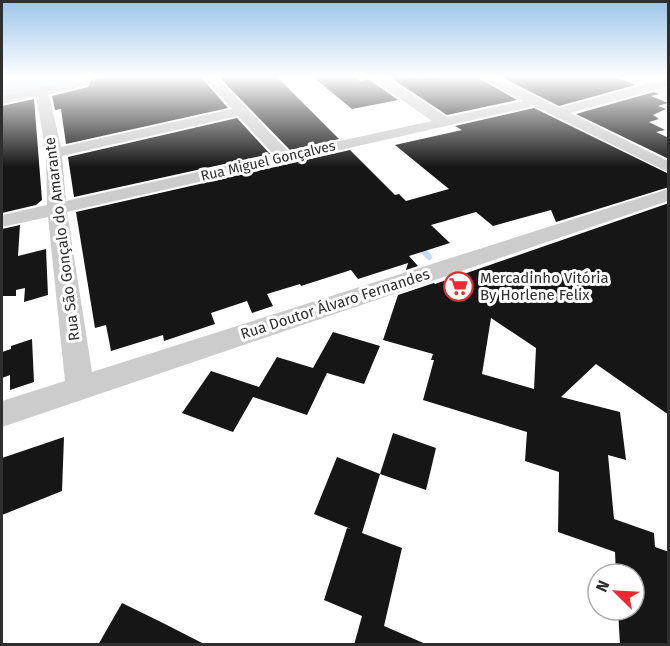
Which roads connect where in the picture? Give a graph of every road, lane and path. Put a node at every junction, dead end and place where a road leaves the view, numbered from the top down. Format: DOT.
graph roads {
  1 [pos="45,106"];
  2 [pos="237,106"];
  3 [pos="420,106"];
  4 [pos="516,106"];
  5 [pos="545,106"];
  6 [pos="580,106"];
  7 [pos="242,111"];
  8 [pos="559,112"];
  9 [pos="444,122"];
  10 [pos="54,153"];
  11 [pos="285,157"];
  12 [pos="669,167"];
  13 [pos="669,195"];
  14 [pos="57,209"];
  15 [pos="2,221"];
  16 [pos="80,388"];
  17 [pos="2,414"];
  1 -- 10 [label="street, Rua São Gonçalo do Amarante"];
  2 -- 7 [label="street"];
  3 -- 9 [label="street"];
  4 -- 9 [label="street, Rua Miguel Gonçalves"];
  5 -- 8 [label="street"];
  6 -- 8 [label="street"];
  7 -- 10 [label="street"];
  7 -- 11 [label="street"];
  8 -- 12 [label="street"];
  9 -- 11 [label="street, Rua Miguel Gonçalves"];
  10 -- 14 [label="street, Rua São Gonçalo do Amarante"];
  11 -- 14 [label="street, Rua Miguel Gonçalves"];
  13 -- 16 [label="street, Rua Doutor Álvaro Fernandes"];
  14 -- 15 [label="street, Rua Miguel Gonçalves"];
  14 -- 16 [label="street, Rua São Gonçalo do Amarante"];
  16 -- 17 [label="street, Rua Doutor Álvaro Fernandes"];
}
